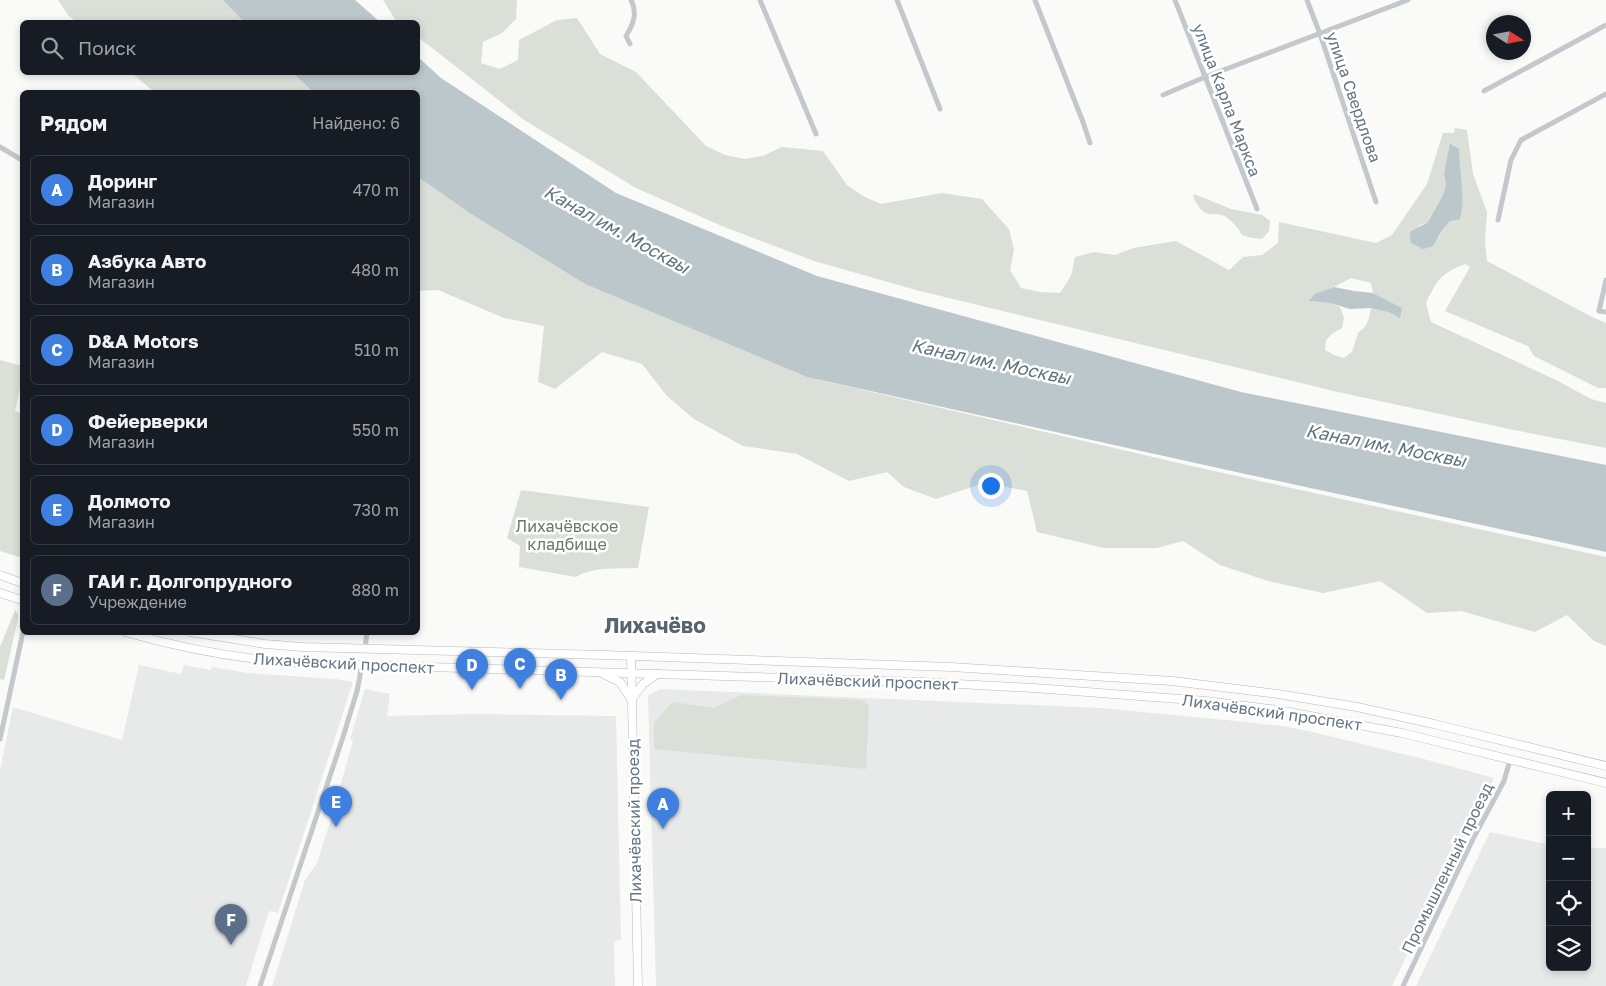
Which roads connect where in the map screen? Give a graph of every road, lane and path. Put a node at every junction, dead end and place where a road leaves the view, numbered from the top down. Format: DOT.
graph roads {
  1 [pos="631,0"];
  2 [pos="760,0"];
  3 [pos="897,0"];
  4 [pos="1035,0"];
  5 [pos="1175,0"];
  6 [pos="1307,0"];
  7 [pos="1408,0"];
  8 [pos="1606,26"];
  9 [pos="1320,34"];
  10 [pos="630,44"];
  11 [pos="1205,77"];
  12 [pos="1484,91"];
  13 [pos="1606,94"];
  14 [pos="1162,95"];
  15 [pos="940,108"];
  16 [pos="816,134"];
  17 [pos="1090,143"];
  18 [pos="0,147"];
  19 [pos="20,159"];
  20 [pos="1376,202"];
  21 [pos="1256,209"];
  22 [pos="1498,220"];
  23 [pos="1606,280"];
  24 [pos="1606,312"];
  25 [pos="0,575"];
  26 [pos="20,581"];
  27 [pos="0,593"];
  28 [pos="20,599"];
  29 [pos="23,635"];
  30 [pos="136,635"];
  31 [pos="209,635"];
  32 [pos="366,635"];
  33 [pos="365,649"];
  34 [pos="630,656"];
  35 [pos="361,666"];
  36 [pos="597,672"];
  37 [pos="631,673"];
  38 [pos="657,674"];
  39 [pos="631,700"];
  40 [pos="0,739"];
  41 [pos="1510,760"];
  42 [pos="1606,766"];
  43 [pos="1606,783"];
  44 [pos="260,986"];
  45 [pos="638,986"];
  46 [pos="1403,986"];
  1 -- 10 [label="street"];
  2 -- 16 [label="street"];
  3 -- 15 [label="street"];
  4 -- 17 [label="street"];
  5 -- 11 [label="street, улица Карла Маркса"];
  6 -- 9 [label="street, улица Свердлова"];
  7 -- 9 [label="street"];
  8 -- 12 [label="street"];
  9 -- 11 [label="street"];
  9 -- 20 [label="street, улица Свердлова"];
  11 -- 14 [label="street"];
  11 -- 21 [label="street, улица Карла Маркса"];
  13 -- 22 [label="street"];
  18 -- 19 [label="street"];
  23 -- 24 [label="street"];
  25 -- 26 [label="main road"];
  27 -- 28 [label="main road"];
  29 -- 40 [label="street"];
  30 -- 35 [label="main road, Лихачёвский проспект"];
  31 -- 33 [label="main road, Лихачёвский проспект"];
  32 -- 33 [label="street"];
  33 -- 34 [label="main road, Лихачёвский проспект"];
  34 -- 37 [label="main road, Лихачёвский проезд"];
  34 -- 42 [label="main road, Лихачёвский проспект"];
  35 -- 36 [label="main road, Лихачёвский проспект"];
  35 -- 44 [label="street"];
  36 -- 37 [label="main road, Лихачёвский проспект"];
  36 -- 39 [label="main road"];
  37 -- 38 [label="main road, Лихачёвский проспект"];
  37 -- 39 [label="main road, Лихачёвский проезд"];
  38 -- 39 [label="main road"];
  38 -- 41 [label="main road, Лихачёвский проспект"];
  39 -- 45 [label="main road, Лихачёвский проезд"];
  41 -- 43 [label="main road, Лихачёвский проспект"];
  41 -- 46 [label="street, Промышленный проезд"];
}
